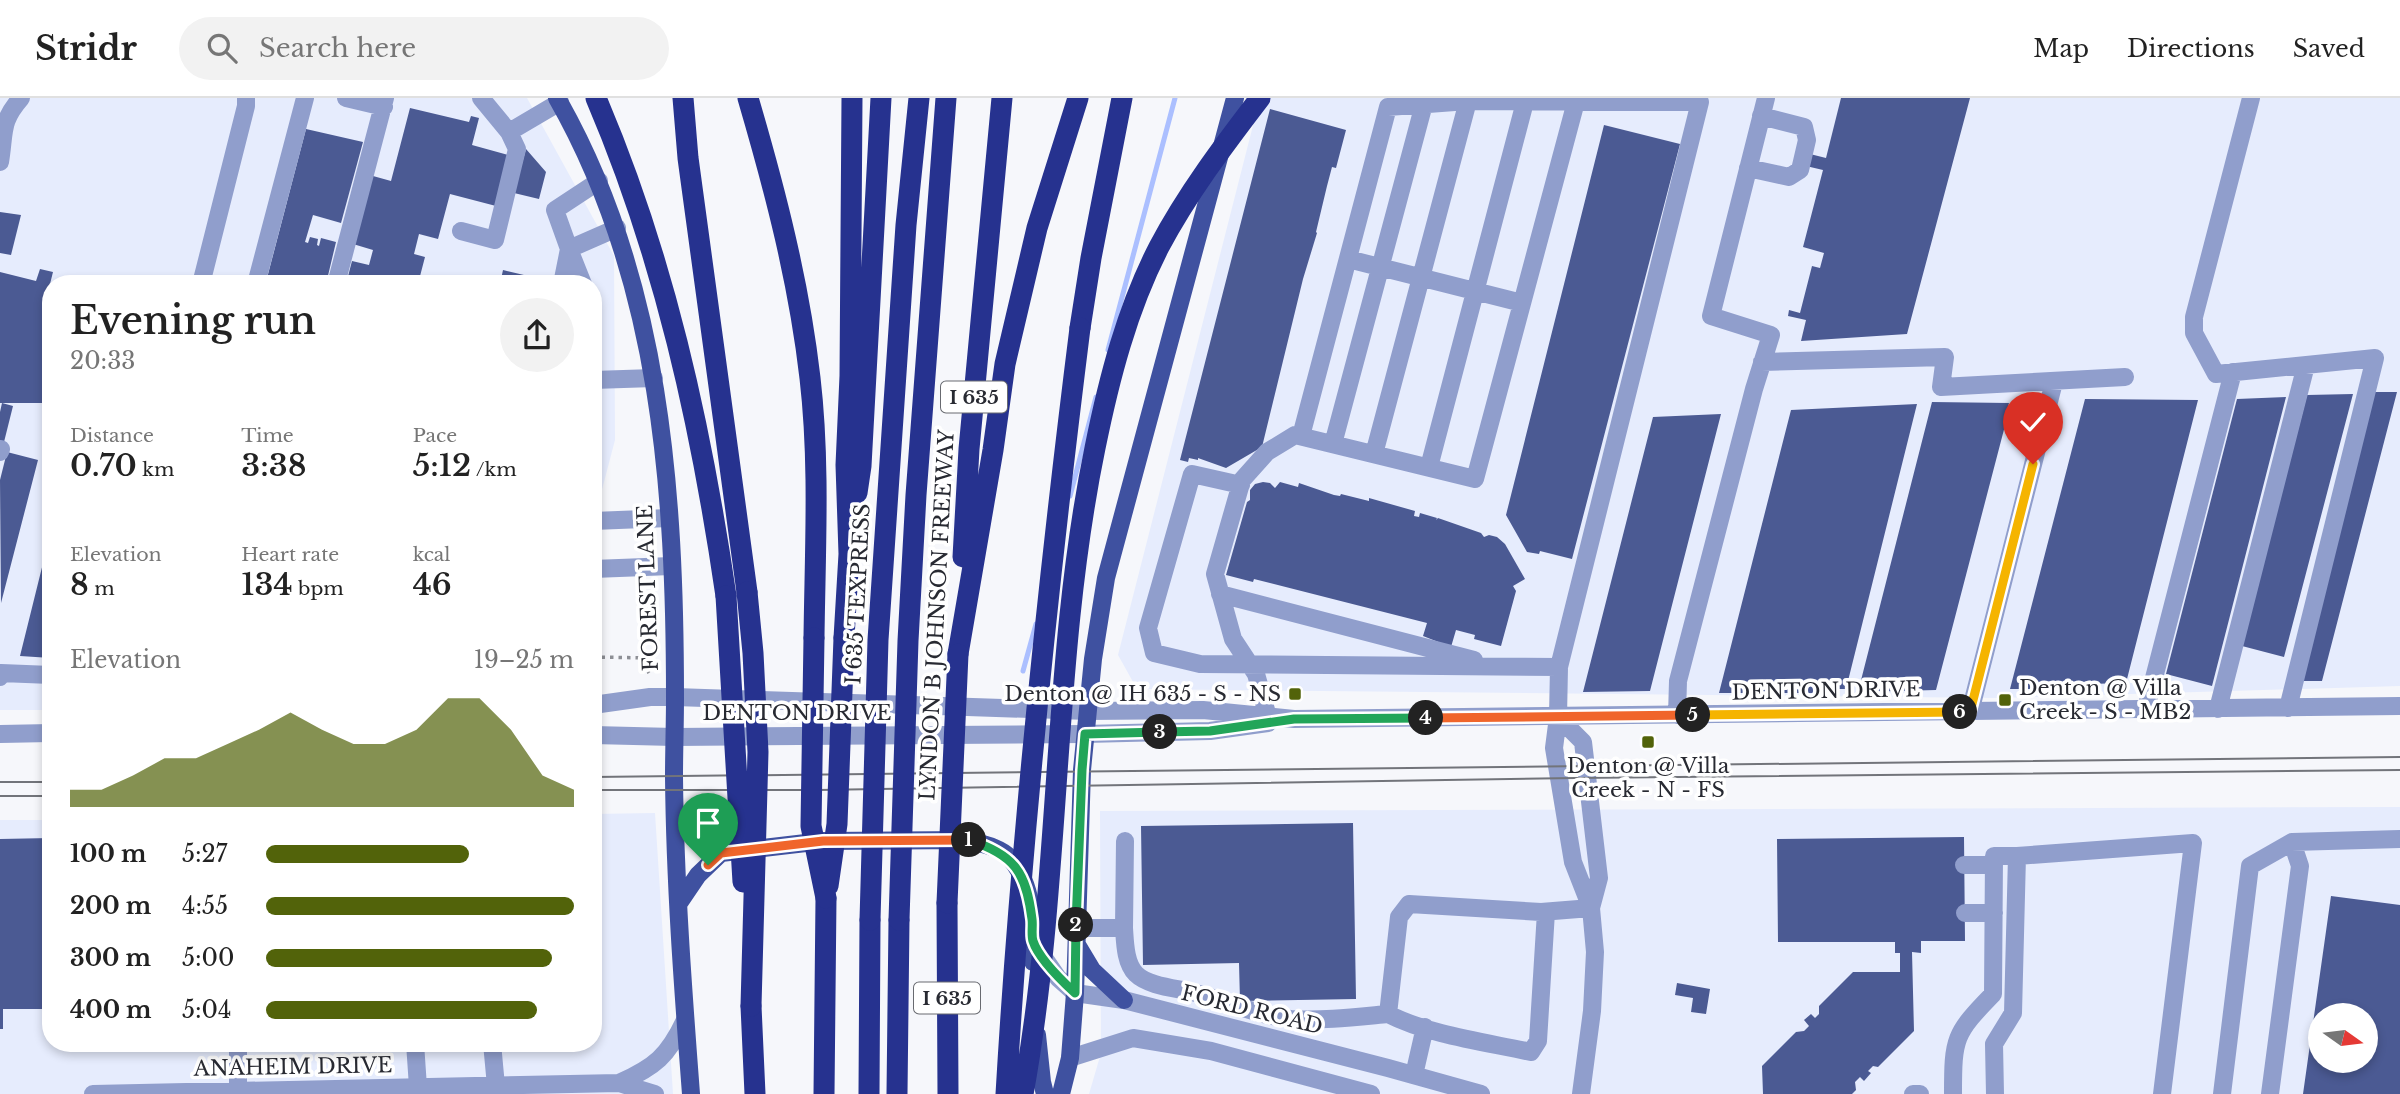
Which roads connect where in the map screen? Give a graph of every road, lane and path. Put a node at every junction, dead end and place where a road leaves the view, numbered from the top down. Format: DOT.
graph roads {
  1 [pos="21,98"];
  2 [pos="246,98"];
  3 [pos="305,98"];
  4 [pos="346,98"];
  5 [pos="481,98"];
  6 [pos="596,98"];
  7 [pos="683,98"];
  8 [pos="748,98"];
  9 [pos="919,98"];
  10 [pos="946,98"];
  11 [pos="991,98"];
  12 [pos="1002,98"];
  13 [pos="1078,98"];
  14 [pos="1122,98"];
  15 [pos="1235,98"];
  16 [pos="1260,98"];
  17 [pos="2251,98"];
  18 [pos="559,100"];
  19 [pos="1468,100"];
  20 [pos="1577,100"];
  21 [pos="1525,102"];
  22 [pos="384,103"];
  23 [pos="1424,104"];
  24 [pos="852,107"];
  25 [pos="881,107"];
  26 [pos="1763,107"];
  27 [pos="509,132"];
  28 [pos="997,141"];
  29 [pos="0,162"];
  30 [pos="1748,168"];
  31 [pos="599,181"];
  32 [pos="617,228"];
  33 [pos="461,231"];
  34 [pos="569,249"];
  35 [pos="1348,259"];
  36 [pos="1380,267"];
  37 [pos="203,275"];
  38 [pos="258,275"];
  39 [pos="338,275"];
  40 [pos="564,275"];
  41 [pos="579,275"];
  42 [pos="1421,277"];
  43 [pos="1475,291"];
  44 [pos="1522,303"];
  45 [pos="1762,362"];
  46 [pos="2306,365"];
  47 [pos="2233,372"];
  48 [pos="2124,377"];
  49 [pos="653,378"];
  50 [pos="602,380"];
  51 [pos="2054,382"];
  52 [pos="1301,436"];
  53 [pos="1333,444"];
  54 [pos="1374,454"];
  55 [pos="1429,467"];
  56 [pos="1241,485"];
  57 [pos="669,518"];
  58 [pos="602,521"];
  59 [pos="849,554"];
  60 [pos="671,566"];
  61 [pos="602,569"];
  62 [pos="1220,594"];
  63 [pos="958,654"];
  64 [pos="602,657"];
  65 [pos="648,658"];
  66 [pos="643,665"];
  67 [pos="1251,666"];
  68 [pos="1502,667"];
  69 [pos="1559,667"];
  70 [pos="649,673"];
  71 [pos="1,675"];
  72 [pos="42,675"];
  73 [pos="675,697"];
  74 [pos="602,704"];
  75 [pos="2400,706"];
  76 [pos="2288,708"];
  77 [pos="2146,709"];
  78 [pos="2218,709"];
  79 [pos="1088,711"];
  80 [pos="1970,712"];
  81 [pos="1677,715"];
  82 [pos="1268,717"];
  83 [pos="1558,717"];
  84 [pos="1294,719"];
  85 [pos="42,733"];
  86 [pos="0,734"];
  87 [pos="1085,734"];
  88 [pos="602,735"];
  89 [pos="674,737"];
  90 [pos="2400,839"];
  91 [pos="1125,841"];
  92 [pos="2292,842"];
  93 [pos="2017,856"];
  94 [pos="1964,865"];
  95 [pos="1994,865"];
  96 [pos="679,903"];
  97 [pos="825,908"];
  98 [pos="1591,908"];
  99 [pos="1546,912"];
  100 [pos="1965,913"];
  101 [pos="1994,913"];
  102 [pos="1124,928"];
  103 [pos="1076,935"];
  104 [pos="1033,942"];
  105 [pos="1075,993"];
  106 [pos="1215,998"];
  107 [pos="1124,1000"];
  108 [pos="751,1006"];
  109 [pos="1388,1014"];
  110 [pos="1290,1019"];
  111 [pos="685,1020"];
  112 [pos="1209,1023"];
  113 [pos="1424,1027"];
  114 [pos="1257,1036"];
  115 [pos="1284,1043"];
  116 [pos="238,1052"];
  117 [pos="416,1052"];
  118 [pos="493,1052"];
  119 [pos="1070,1058"];
  120 [pos="1251,1062"];
  121 [pos="1414,1075"];
  122 [pos="619,1083"];
  123 [pos="496,1086"];
  124 [pos="418,1087"];
  125 [pos="238,1091"];
  126 [pos="358,1091"];
  127 [pos="136,1093"];
  128 [pos="93,1094"];
  129 [pos="655,1094"];
  130 [pos="691,1094"];
  131 [pos="755,1094"];
  132 [pos="824,1094"];
  133 [pos="869,1094"];
  134 [pos="897,1094"];
  135 [pos="948,1094"];
  136 [pos="1006,1094"];
  137 [pos="1023,1094"];
  138 [pos="1045,1094"];
  139 [pos="1062,1094"];
  140 [pos="1371,1094"];
  141 [pos="1480,1094"];
  142 [pos="1581,1094"];
  143 [pos="1913,1094"];
  144 [pos="1920,1094"];
  145 [pos="1953,1094"];
  146 [pos="1994,1094"];
  147 [pos="2162,1094"];
  148 [pos="2222,1094"];
  149 [pos="2270,1094"];
  1 -- 29 [label="street"];
  2 -- 37 [label="street"];
  3 -- 38 [label="street"];
  4 -- 22 [label="street"];
  5 -- 27 [label="street"];
  6 -- 108 [label="highway, bridge"];
  7 -- 108 [label="highway, bridge"];
  8 -- 97 [label="highway, bridge"];
  9 -- 133 [label="highway, I 635 TEXPRESS, bridge"];
  10 -- 134 [label="highway, bridge"];
  11 -- 28 [label="highway"];
  12 -- 28 [label="highway, LYNDON B JOHNSON FREEWAY / I 635"];
  13 -- 63 [label="highway"];
  14 -- 136 [label="highway, bridge"];
  15 -- 79 [label="main road"];
  16 -- 137 [label="highway, bridge"];
  17 -- 47 [label="street"];
  18 -- 27 [label="street"];
  18 -- 31 [label="main road, FOREST LANE"];
  19 -- 21 [label="street"];
  19 -- 23 [label="street"];
  19 -- 42 [label="street"];
  20 -- 21 [label="street"];
  20 -- 44 [label="street"];
  20 -- 69 [label="street"];
  21 -- 43 [label="street"];
  22 -- 39 [label="street"];
  23 -- 35 [label="street"];
  23 -- 36 [label="street"];
  24 -- 59 [label="highway"];
  25 -- 59 [label="highway"];
  26 -- 30 [label="street"];
  26 -- 30 [label="street"];
  27 -- 33 [label="street"];
  28 -- 63 [label="highway, LYNDON B JOHNSON FREEWAY / I 635"];
  30 -- 45 [label="street"];
  31 -- 32 [label="main road, FOREST LANE"];
  31 -- 34 [label="street"];
  32 -- 34 [label="street"];
  32 -- 49 [label="main road, FOREST LANE"];
  34 -- 40 [label="street"];
  34 -- 41 [label="street"];
  35 -- 36 [label="street"];
  35 -- 52 [label="street"];
  36 -- 42 [label="street"];
  36 -- 53 [label="street"];
  42 -- 43 [label="street"];
  42 -- 54 [label="street"];
  43 -- 44 [label="street"];
  43 -- 55 [label="street"];
  44 -- 55 [label="street"];
  45 -- 51 [label="street"];
  45 -- 81 [label="street"];
  46 -- 47 [label="street"];
  46 -- 76 [label="street"];
  46 -- 78 [label="street"];
  47 -- 77 [label="street"];
  48 -- 51 [label="street"];
  49 -- 50 [label="street"];
  49 -- 57 [label="main road, FOREST LANE"];
  51 -- 80 [label="street"];
  52 -- 53 [label="street"];
  52 -- 56 [label="street"];
  53 -- 54 [label="street"];
  54 -- 55 [label="street"];
  56 -- 62 [label="street"];
  56 -- 67 [label="street"];
  57 -- 58 [label="street"];
  57 -- 60 [label="main road, FOREST LANE"];
  59 -- 97 [label="highway, bridge"];
  60 -- 61 [label="street"];
  60 -- 73 [label="main road, FOREST LANE"];
  62 -- 67 [label="street"];
  62 -- 68 [label="street"];
  63 -- 135 [label="highway, LYNDON B JOHNSON FREEWAY / I 635, bridge"];
  64 -- 65 [label="path"];
  66 -- 70 [label="path"];
  67 -- 68 [label="street"];
  67 -- 82 [label="street"];
  68 -- 69 [label="street"];
  69 -- 83 [label="street"];
  71 -- 72 [label="street"];
  73 -- 74 [label="street, DENTON DRIVE"];
  73 -- 79 [label="street, DENTON DRIVE"];
  73 -- 89 [label="main road, FOREST LANE"];
  75 -- 76 [label="street, DENTON DRIVE"];
  76 -- 78 [label="street, DENTON DRIVE"];
  77 -- 78 [label="street, DENTON DRIVE"];
  77 -- 80 [label="street, DENTON DRIVE"];
  79 -- 82 [label="street, DENTON DRIVE"];
  79 -- 87 [label="main road"];
  80 -- 81 [label="street, DENTON DRIVE"];
  81 -- 83 [label="street, DENTON DRIVE"];
  82 -- 84 [label="street, DENTON DRIVE"];
  83 -- 84 [label="street, DENTON DRIVE"];
  83 -- 98 [label="street"];
  83 -- 98 [label="street"];
  84 -- 87 [label="street, DENTON DRIVE"];
  85 -- 86 [label="street"];
  87 -- 89 [label="street, DENTON DRIVE"];
  87 -- 103 [label="main road"];
  88 -- 89 [label="street, DENTON DRIVE"];
  89 -- 96 [label="main road, FOREST LANE"];
  90 -- 92 [label="street"];
  91 -- 102 [label="street"];
  92 -- 148 [label="street"];
  92 -- 149 [label="street"];
  93 -- 95 [label="street"];
  93 -- 146 [label="street"];
  93 -- 147 [label="street"];
  94 -- 95 [label="street"];
  95 -- 101 [label="street"];
  96 -- 104 [label="main road"];
  96 -- 111 [label="main road, FOREST LANE"];
  97 -- 132 [label="highway"];
  98 -- 99 [label="street"];
  98 -- 142 [label="street"];
  99 -- 109 [label="street"];
  99 -- 113 [label="street"];
  100 -- 101 [label="street"];
  101 -- 145 [label="street"];
  102 -- 103 [label="street"];
  102 -- 106 [label="street"];
  103 -- 105 [label="main road"];
  103 -- 107 [label="main road"];
  104 -- 105 [label="street"];
  104 -- 138 [label="main road"];
  105 -- 107 [label="street, FORD ROAD"];
  105 -- 119 [label="main road"];
  106 -- 110 [label="street"];
  106 -- 112 [label="street"];
  107 -- 112 [label="street, FORD ROAD"];
  108 -- 131 [label="highway"];
  109 -- 110 [label="street"];
  109 -- 113 [label="street"];
  110 -- 115 [label="street"];
  111 -- 122 [label="street, ANAHEIM DRIVE"];
  111 -- 130 [label="main road, FOREST LANE"];
  112 -- 114 [label="street, FORD ROAD"];
  113 -- 121 [label="street"];
  114 -- 115 [label="street, FORD ROAD"];
  114 -- 120 [label="street"];
  115 -- 121 [label="street, FORD ROAD"];
  116 -- 125 [label="street"];
  117 -- 124 [label="street"];
  118 -- 123 [label="street"];
  119 -- 120 [label="street"];
  119 -- 139 [label="main road"];
  120 -- 140 [label="street"];
  121 -- 141 [label="street, FORD ROAD"];
  122 -- 123 [label="street, ANAHEIM DRIVE"];
  122 -- 129 [label="street, ANAHEIM DRIVE"];
  123 -- 124 [label="street, ANAHEIM DRIVE"];
  124 -- 126 [label="street, ANAHEIM DRIVE"];
  125 -- 126 [label="street, ANAHEIM DRIVE"];
  125 -- 127 [label="street, ANAHEIM DRIVE"];
  127 -- 128 [label="street, ANAHEIM DRIVE"];
  143 -- 144 [label="street"];
}
